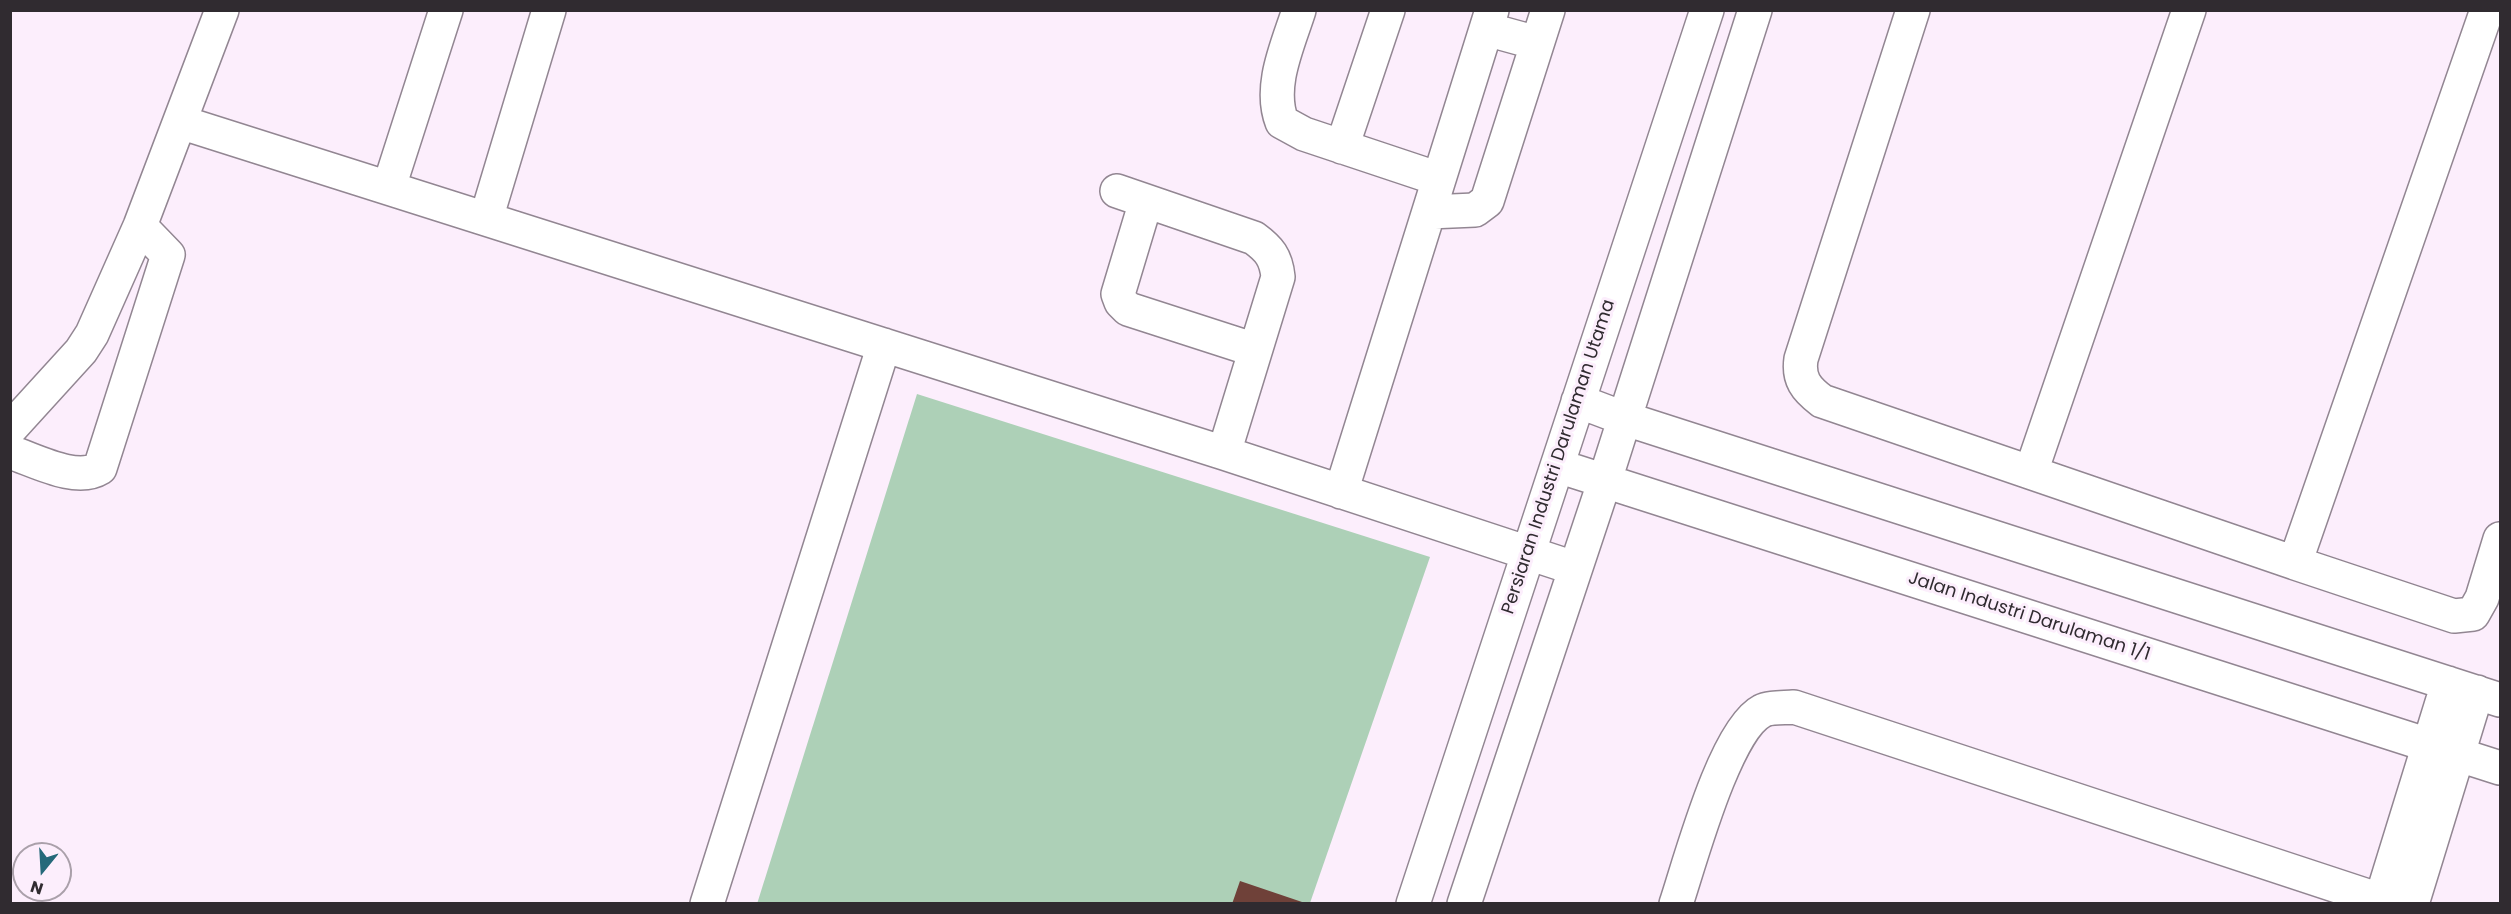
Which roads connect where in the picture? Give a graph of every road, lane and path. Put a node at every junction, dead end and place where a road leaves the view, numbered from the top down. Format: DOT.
graph roads {
  1 [pos="222,10"];
  2 [pos="446,10"];
  3 [pos="549,10"];
  4 [pos="1299,10"];
  5 [pos="1388,10"];
  6 [pos="1548,10"];
  7 [pos="1707,10"];
  8 [pos="1755,10"];
  9 [pos="1913,10"];
  10 [pos="2189,10"];
  11 [pos="2487,10"];
  12 [pos="1489,20"];
  13 [pos="1537,43"];
  14 [pos="180,122"];
  15 [pos="1342,147"];
  16 [pos="1439,179"];
  17 [pos="390,187"];
  18 [pos="1429,212"];
  19 [pos="486,219"];
  20 [pos="140,226"];
  21 [pos="884,345"];
  22 [pos="1255,350"];
  23 [pos="1578,401"];
  24 [pos="1623,418"];
  25 [pos="10,429"];
  26 [pos="10,452"];
  27 [pos="1224,453"];
  28 [pos="1558,466"];
  29 [pos="2031,472"];
  30 [pos="1605,480"];
  31 [pos="1341,492"];
  32 [pos="2500,539"];
  33 [pos="1527,553"];
  34 [pos="2295,563"];
  35 [pos="1574,568"];
  36 [pos="2475,692"];
  37 [pos="2443,750"];
  38 [pos="2500,768"];
  39 [pos="2395,902"];
  40 [pos="707,903"];
  41 [pos="1413,903"];
  42 [pos="1464,903"];
  43 [pos="1676,903"];
  1 -- 14 [label="street"];
  2 -- 17 [label="street"];
  3 -- 19 [label="street"];
  4 -- 15 [label="street"];
  5 -- 15 [label="street"];
  6 -- 13 [label="street"];
  7 -- 23 [label="street, Persiaran Industri Darulaman Utama"];
  8 -- 24 [label="street"];
  9 -- 29 [label="street"];
  10 -- 29 [label="street"];
  11 -- 34 [label="street"];
  12 -- 13 [label="street"];
  12 -- 16 [label="street"];
  13 -- 18 [label="street"];
  14 -- 17 [label="street"];
  14 -- 20 [label="street"];
  15 -- 16 [label="street"];
  16 -- 18 [label="street"];
  17 -- 19 [label="street"];
  18 -- 31 [label="street"];
  19 -- 21 [label="street"];
  20 -- 25 [label="street"];
  20 -- 26 [label="street"];
  21 -- 27 [label="street"];
  21 -- 40 [label="street"];
  22 -- 22 [label="street"];
  22 -- 27 [label="street"];
  23 -- 24 [label="street"];
  23 -- 28 [label="street, Persiaran Industri Darulaman Utama"];
  24 -- 30 [label="street"];
  24 -- 36 [label="street"];
  27 -- 31 [label="street"];
  28 -- 30 [label="street, Jalan Industri Darulaman 1/1"];
  28 -- 33 [label="street, Persiaran Industri Darulaman Utama"];
  29 -- 34 [label="street"];
  30 -- 35 [label="street"];
  30 -- 37 [label="street, Jalan Industri Darulaman 1/1"];
  31 -- 33 [label="street"];
  32 -- 34 [label="street"];
  33 -- 35 [label="street"];
  33 -- 41 [label="street, Persiaran Industri Darulaman Utama"];
  35 -- 42 [label="street"];
  36 -- 37 [label="street"];
  37 -- 38 [label="street, Jalan Industri Darulaman 1/1"];
  37 -- 39 [label="street"];
  39 -- 43 [label="street"];
}
